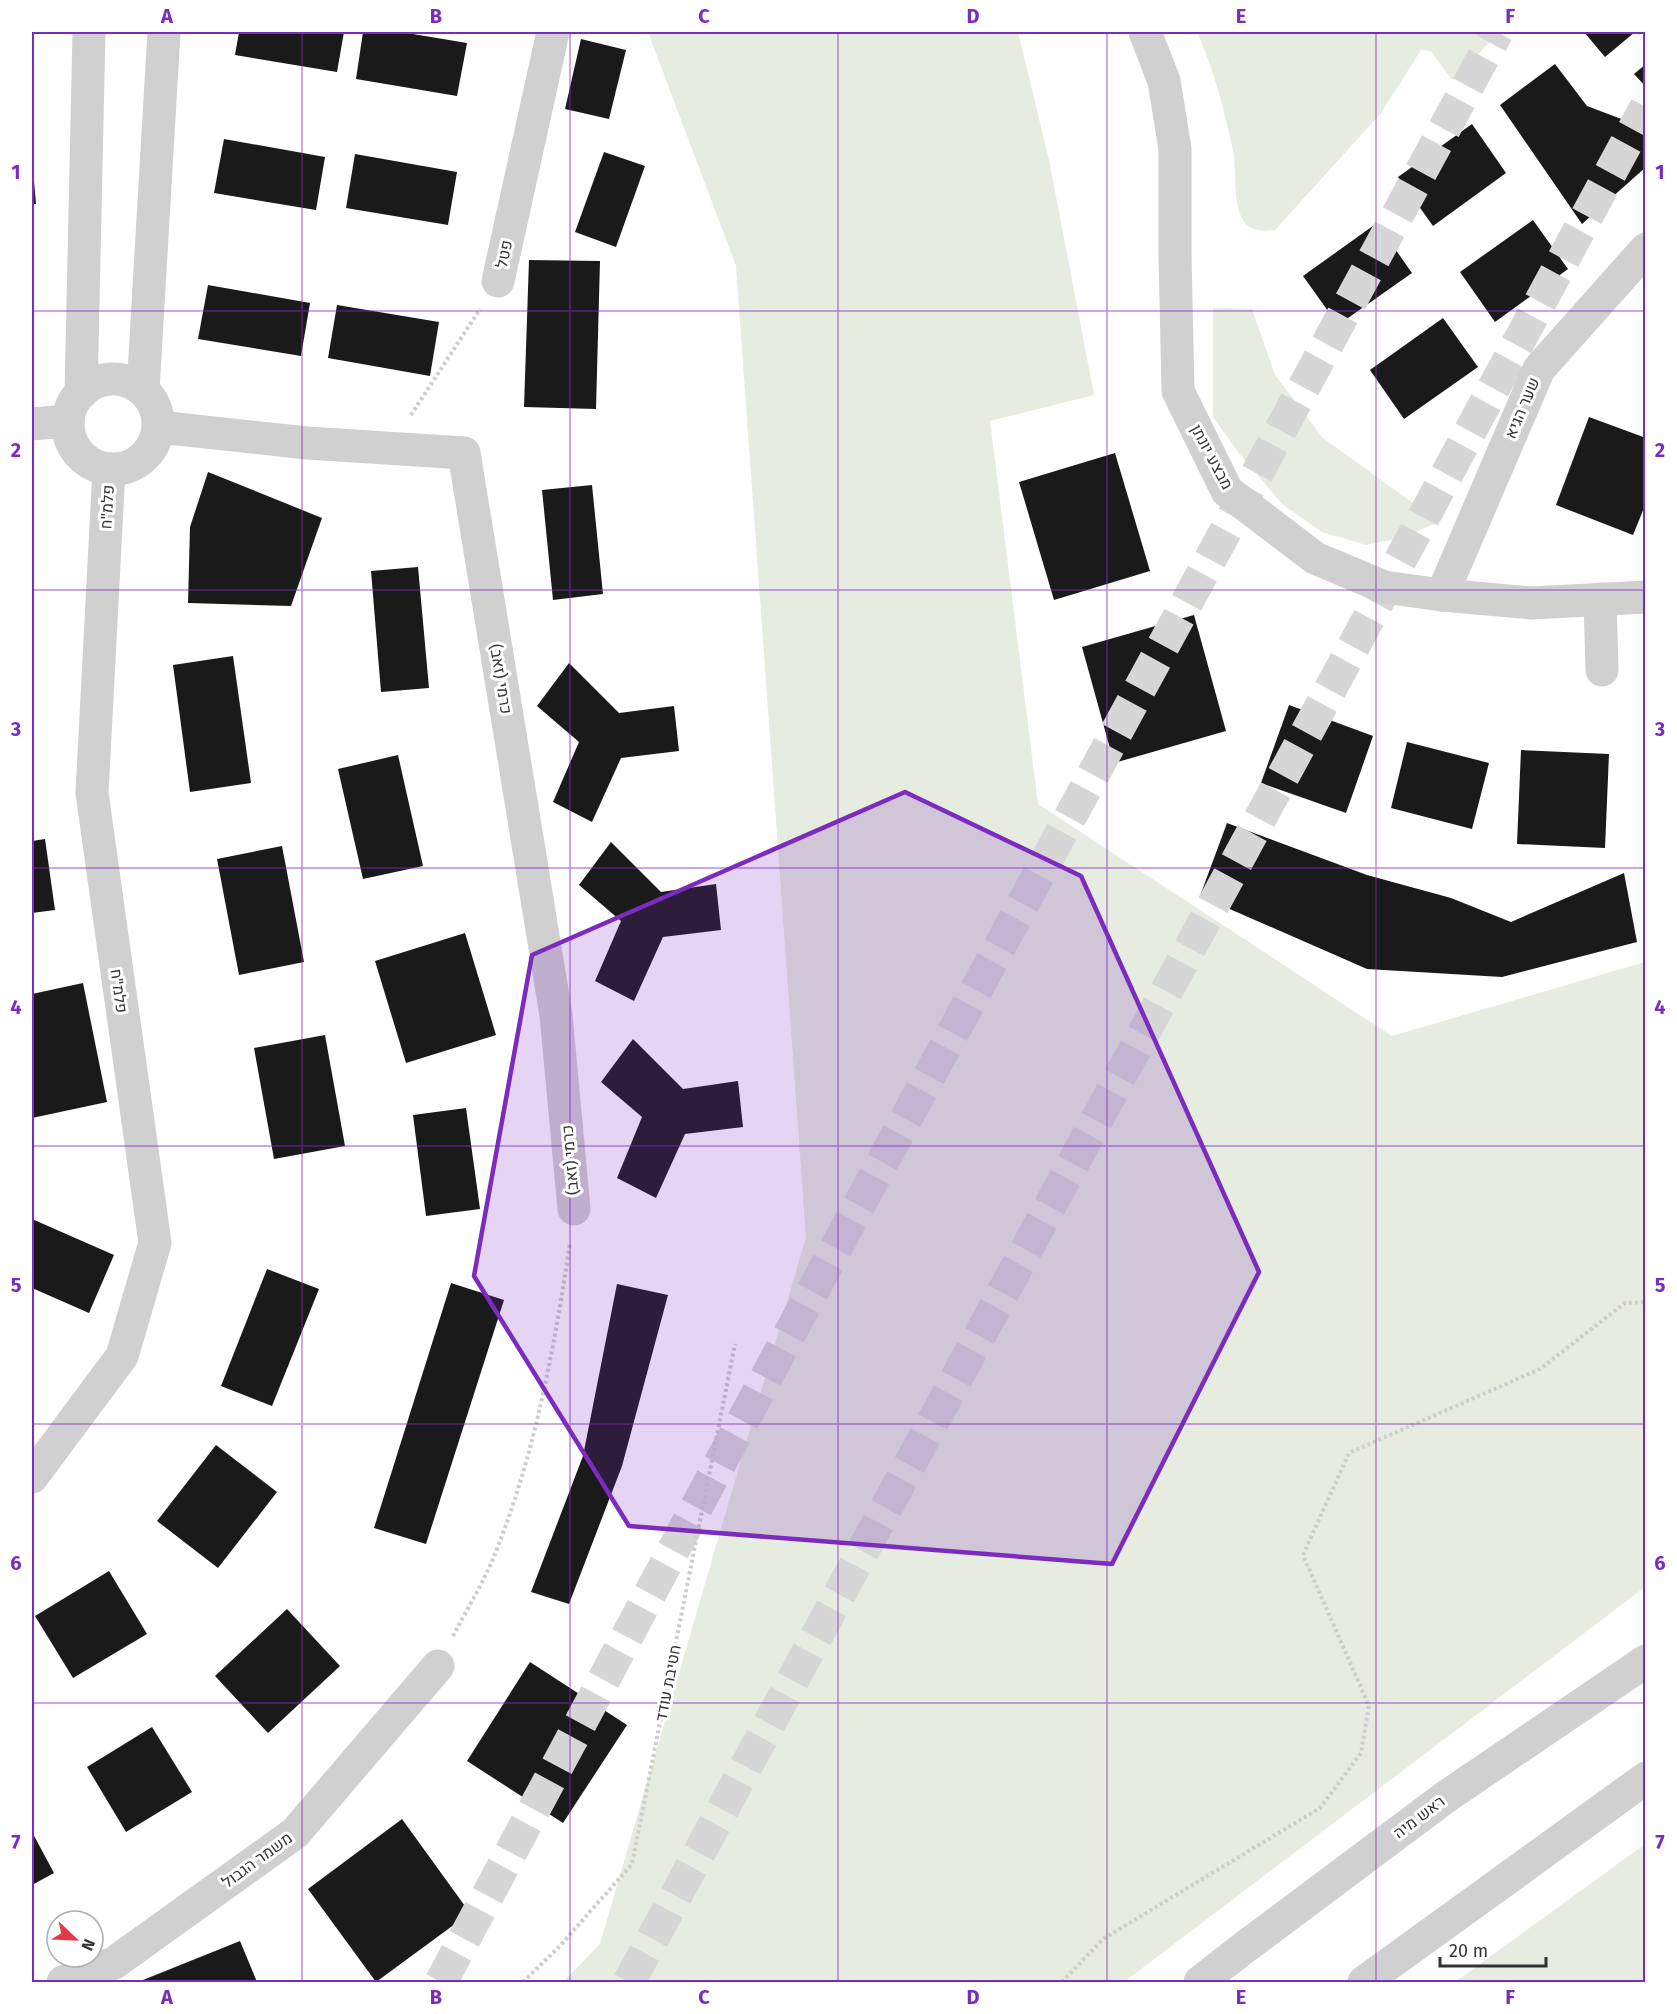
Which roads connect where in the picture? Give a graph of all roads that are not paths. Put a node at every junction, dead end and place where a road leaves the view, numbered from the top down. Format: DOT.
graph roads {
  1 [pos="89,32"];
  2 [pos="164,32"];
  3 [pos="553,32"];
  4 [pos="1145,32"];
  5 [pos="1646,249"];
  6 [pos="498,281"];
  7 [pos="143,390"];
  8 [pos="74,407"];
  9 [pos="32,424"];
  10 [pos="159,426"];
  11 [pos="109,469"];
  12 [pos="1442,595"];
  13 [pos="1646,597"];
  14 [pos="1600,599"];
  15 [pos="1602,670"];
  16 [pos="574,1209"];
  17 [pos="32,1477"];
  18 [pos="1646,1661"];
  19 [pos="438,1666"];
  20 [pos="1646,1778"];
  21 [pos="63,1983"];
  22 [pos="1200,1983"];
  23 [pos="1364,1983"];
  1 -- 8 [label="street"];
  2 -- 7 [label="street"];
  3 -- 6 [label="street, פטל"];
  4 -- 12 [label="street, מבצע יונתן"];
  5 -- 12 [label="street, שער הגיא"];
  7 -- 8 [label="street"];
  7 -- 10 [label="street"];
  8 -- 9 [label="street"];
  8 -- 11 [label="street"];
  10 -- 11 [label="street"];
  10 -- 16 [label="street, כרמי (זאב)"];
  11 -- 17 [label="street, פלמ\"ח"];
  12 -- 14 [label="street, מבצע יונתן"];
  13 -- 14 [label="street, מבצע יונתן"];
  14 -- 15 [label="street"];
  18 -- 22 [label="street, ראש מיה"];
  19 -- 21 [label="street, משמר הגבול"];
  20 -- 23 [label="street"];
}
